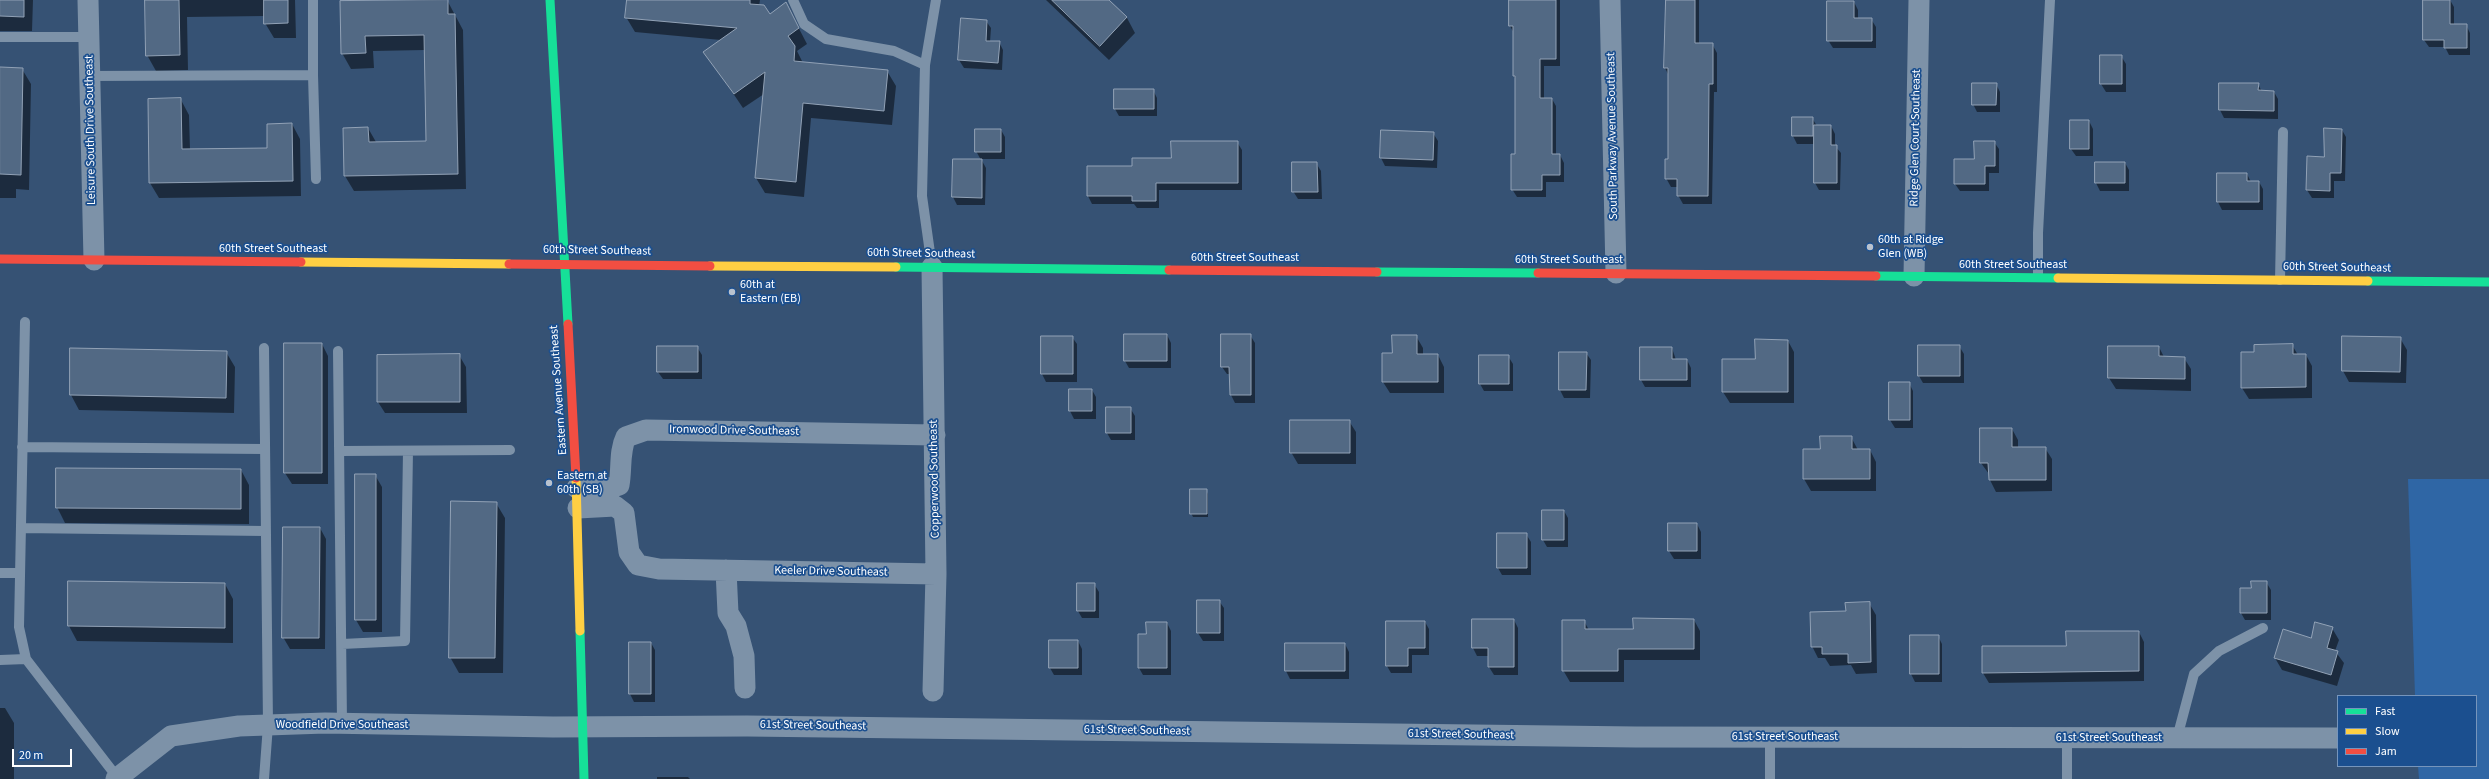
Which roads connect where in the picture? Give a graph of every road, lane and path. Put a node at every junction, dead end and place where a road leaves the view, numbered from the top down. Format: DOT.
graph roads {
  1 [pos="88,0"];
  2 [pos="313,0"];
  3 [pos="550,0"];
  4 [pos="793,0"];
  5 [pos="936,0"];
  6 [pos="1610,0"];
  7 [pos="1919,0"];
  8 [pos="2051,1"];
  9 [pos="0,37"];
  10 [pos="89,37"];
  11 [pos="924,65"];
  12 [pos="313,75"];
  13 [pos="90,76"];
  14 [pos="2283,132"];
  15 [pos="316,179"];
  16 [pos="0,259"];
  17 [pos="94,260"];
  18 [pos="564,263"];
  19 [pos="932,266"];
  20 [pos="1616,273"];
  21 [pos="1914,276"];
  22 [pos="2038,277"];
  23 [pos="2280,280"];
  24 [pos="2489,282"];
  25 [pos="25,322"];
  26 [pos="264,348"];
  27 [pos="338,351"];
  28 [pos="935,435"];
  29 [pos="22,447"];
  30 [pos="264,449"];
  31 [pos="510,450"];
  32 [pos="340,451"];
  33 [pos="408,451"];
  34 [pos="577,498"];
  35 [pos="20,528"];
  36 [pos="265,531"];
  37 [pos="726,570"];
  38 [pos="0,573"];
  39 [pos="20,573"];
  40 [pos="936,574"];
  41 [pos="2263,628"];
  42 [pos="342,644"];
  43 [pos="26,659"];
  44 [pos="0,660"];
  45 [pos="745,688"];
  46 [pos="933,691"];
  47 [pos="342,723"];
  48 [pos="268,725"];
  49 [pos="584,727"];
  50 [pos="1770,737"];
  51 [pos="2068,738"];
  52 [pos="2177,738"];
  53 [pos="2337,738"];
  54 [pos="116,778"];
  55 [pos="264,779"];
  56 [pos="584,779"];
  57 [pos="1770,779"];
  58 [pos="2068,779"];
  1 -- 10 [label="street, Leisure South Drive Southeast"];
  2 -- 12 [label="lane"];
  3 -- 18 [label="main road, Eastern Avenue Southeast"];
  4 -- 11 [label="lane"];
  5 -- 11 [label="lane"];
  6 -- 20 [label="street, South Parkway Avenue Southeast"];
  7 -- 21 [label="street, Ridge Glen Court Southeast"];
  8 -- 22 [label="lane"];
  9 -- 10 [label="lane"];
  10 -- 13 [label="street, Leisure South Drive Southeast"];
  11 -- 19 [label="lane"];
  12 -- 13 [label="lane"];
  12 -- 15 [label="lane"];
  13 -- 17 [label="street, Leisure South Drive Southeast"];
  14 -- 23 [label="lane"];
  16 -- 17 [label="main road, 60th Street Southeast"];
  17 -- 18 [label="main road, 60th Street Southeast"];
  18 -- 19 [label="main road, 60th Street Southeast"];
  18 -- 34 [label="main road, Eastern Avenue Southeast"];
  19 -- 20 [label="main road, 60th Street Southeast"];
  19 -- 28 [label="street, Copperwood Southeast"];
  20 -- 21 [label="main road, 60th Street Southeast"];
  21 -- 22 [label="main road, 60th Street Southeast"];
  22 -- 23 [label="main road, 60th Street Southeast"];
  23 -- 24 [label="main road, 60th Street Southeast"];
  25 -- 29 [label="lane"];
  26 -- 30 [label="lane"];
  27 -- 32 [label="lane"];
  28 -- 34 [label="street, Ironwood Drive Southeast"];
  28 -- 40 [label="street, Copperwood Southeast"];
  29 -- 30 [label="lane"];
  29 -- 35 [label="lane"];
  30 -- 36 [label="lane"];
  31 -- 33 [label="lane"];
  32 -- 33 [label="lane"];
  32 -- 42 [label="lane"];
  33 -- 42 [label="lane"];
  34 -- 37 [label="street, Keeler Drive Southeast"];
  34 -- 49 [label="main road, Eastern Avenue Southeast"];
  35 -- 36 [label="lane"];
  35 -- 39 [label="lane"];
  36 -- 48 [label="lane"];
  37 -- 40 [label="street, Keeler Drive Southeast"];
  37 -- 45 [label="street"];
  38 -- 39 [label="lane"];
  39 -- 43 [label="lane"];
  40 -- 46 [label="street, Copperwood Southeast"];
  41 -- 52 [label="lane"];
  42 -- 47 [label="lane"];
  43 -- 44 [label="lane"];
  43 -- 54 [label="lane"];
  47 -- 48 [label="street, Woodfield Drive Southeast"];
  47 -- 49 [label="street, Woodfield Drive Southeast"];
  48 -- 54 [label="street, Woodfield Drive Southeast"];
  48 -- 55 [label="lane"];
  49 -- 50 [label="street, 61st Street Southeast"];
  49 -- 56 [label="main road, Eastern Avenue Southeast"];
  50 -- 51 [label="street, 61st Street Southeast"];
  50 -- 57 [label="lane"];
  51 -- 52 [label="street, 61st Street Southeast"];
  51 -- 58 [label="lane"];
  52 -- 53 [label="street, 61st Street Southeast"];
}
